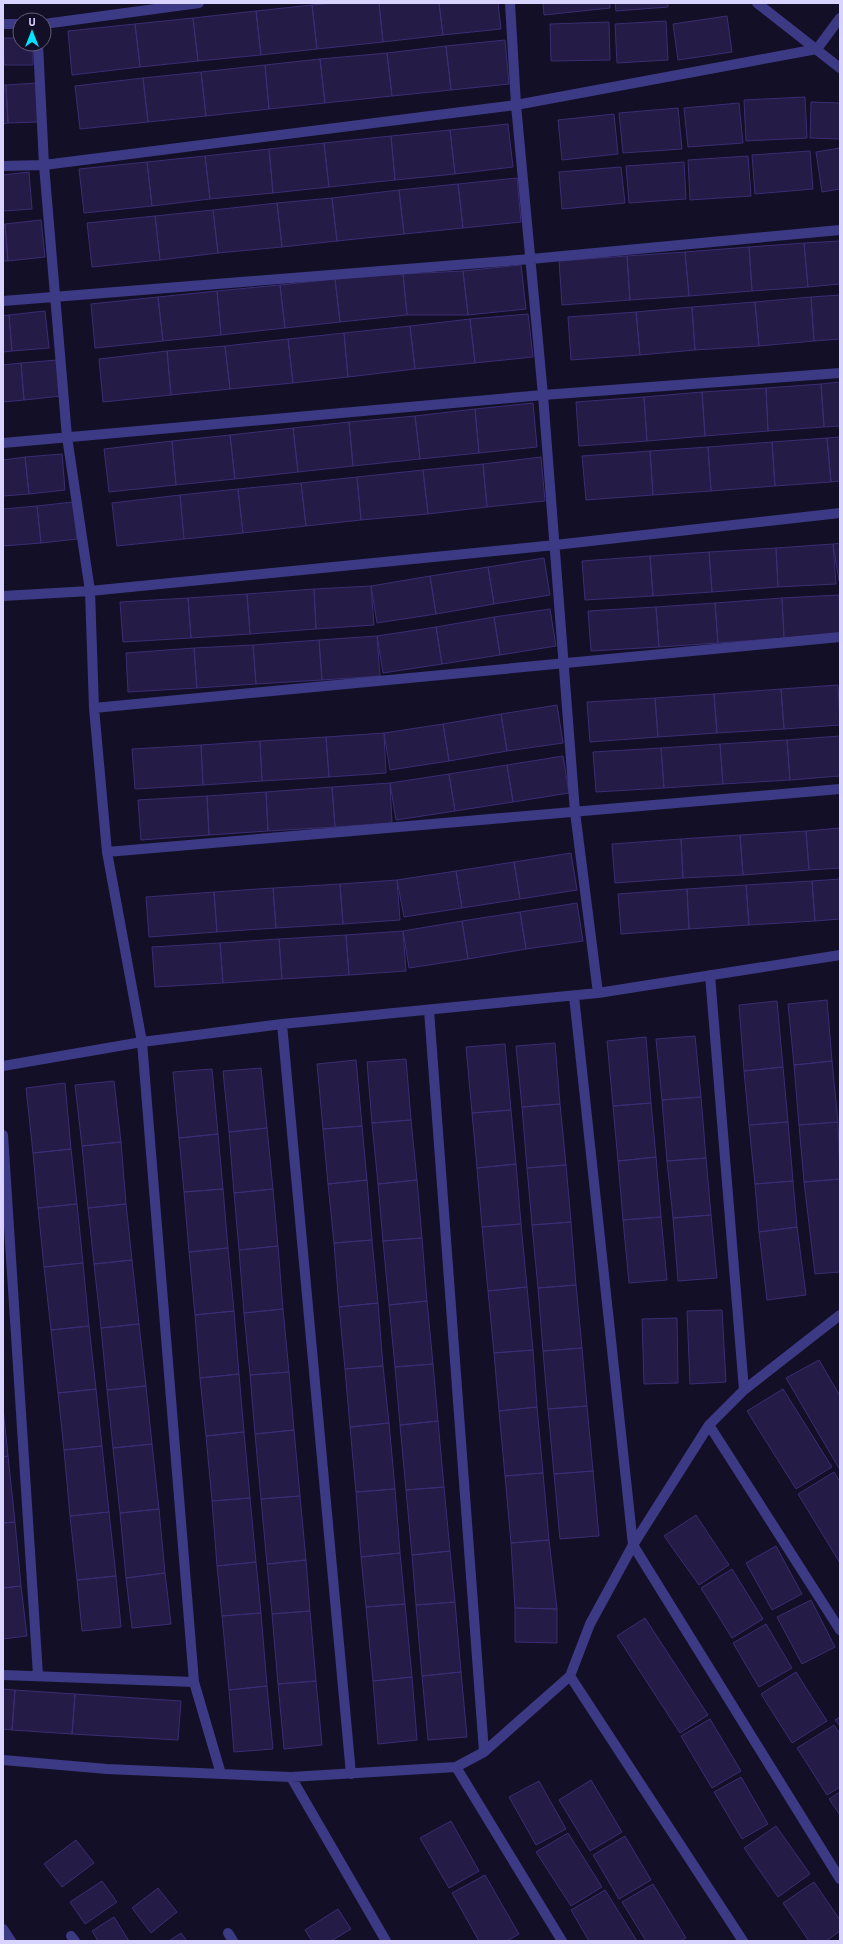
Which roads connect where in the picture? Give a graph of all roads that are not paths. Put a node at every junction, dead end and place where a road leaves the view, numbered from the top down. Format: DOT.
graph roads {
  1 [pos="199,3"];
  2 [pos="510,3"];
  3 [pos="757,3"];
  4 [pos="840,18"];
  5 [pos="52,23"];
  6 [pos="817,49"];
  7 [pos="38,52"];
  8 [pos="840,68"];
  9 [pos="516,105"];
  10 [pos="44,165"];
  11 [pos="3,166"];
  12 [pos="840,230"];
  13 [pos="530,259"];
  14 [pos="55,297"];
  15 [pos="3,301"];
  16 [pos="840,373"];
  17 [pos="543,395"];
  18 [pos="66,437"];
  19 [pos="3,443"];
  20 [pos="840,513"];
  21 [pos="555,545"];
  22 [pos="90,591"];
  23 [pos="3,596"];
  24 [pos="840,637"];
  25 [pos="562,663"];
  26 [pos="94,708"];
  27 [pos="840,789"];
  28 [pos="575,812"];
  29 [pos="107,852"];
  30 [pos="840,955"];
  31 [pos="710,975"];
  32 [pos="598,993"];
  33 [pos="574,996"];
  34 [pos="429,1010"];
  35 [pos="282,1024"];
  36 [pos="142,1042"];
  37 [pos="3,1066"];
  38 [pos="3,1135"];
  39 [pos="838,1321"];
  40 [pos="744,1390"];
  41 [pos="709,1425"];
  42 [pos="633,1545"];
  43 [pos="840,1630"];
  44 [pos="3,1674"];
  45 [pos="38,1675"];
  46 [pos="570,1676"];
  47 [pos="194,1682"];
  48 [pos="484,1752"];
  49 [pos="3,1760"];
  50 [pos="456,1767"];
  51 [pos="221,1774"];
  52 [pos="351,1774"];
  53 [pos="291,1777"];
  54 [pos="840,1879"];
  55 [pos="3,1929"];
  56 [pos="11,1941"];
  57 [pos="386,1941"];
  58 [pos="562,1941"];
  59 [pos="743,1941"];
  1 -- 5 [label="street"];
  2 -- 9 [label="street"];
  3 -- 6 [label="street"];
  4 -- 6 [label="street"];
  6 -- 8 [label="street"];
  6 -- 9 [label="street"];
  7 -- 10 [label="street"];
  9 -- 10 [label="street"];
  9 -- 13 [label="street"];
  10 -- 11 [label="street"];
  10 -- 14 [label="street"];
  12 -- 13 [label="street"];
  13 -- 14 [label="street"];
  13 -- 17 [label="street"];
  14 -- 15 [label="street"];
  14 -- 18 [label="street"];
  16 -- 17 [label="street"];
  17 -- 18 [label="street"];
  17 -- 21 [label="street"];
  18 -- 19 [label="street"];
  18 -- 22 [label="street"];
  20 -- 21 [label="street"];
  21 -- 22 [label="street"];
  21 -- 25 [label="street"];
  22 -- 23 [label="street"];
  22 -- 26 [label="street"];
  24 -- 25 [label="street"];
  25 -- 26 [label="street"];
  25 -- 28 [label="street"];
  26 -- 29 [label="street"];
  27 -- 28 [label="street"];
  28 -- 29 [label="street"];
  28 -- 32 [label="street"];
  29 -- 36 [label="street"];
  30 -- 31 [label="street"];
  31 -- 32 [label="street"];
  31 -- 40 [label="street"];
  32 -- 33 [label="street"];
  33 -- 34 [label="street"];
  33 -- 42 [label="street"];
  34 -- 35 [label="street"];
  34 -- 48 [label="street"];
  35 -- 36 [label="street"];
  35 -- 52 [label="street"];
  36 -- 37 [label="street"];
  36 -- 47 [label="street"];
  38 -- 45 [label="street"];
  39 -- 40 [label="street"];
  40 -- 41 [label="street"];
  41 -- 42 [label="street"];
  41 -- 43 [label="street"];
  42 -- 46 [label="street"];
  42 -- 54 [label="street"];
  44 -- 45 [label="street"];
  45 -- 47 [label="street"];
  46 -- 48 [label="street"];
  46 -- 59 [label="street"];
  47 -- 51 [label="street"];
  48 -- 50 [label="street"];
  49 -- 51 [label="street"];
  50 -- 52 [label="street"];
  50 -- 58 [label="street"];
  51 -- 53 [label="street"];
  52 -- 53 [label="street"];
  53 -- 57 [label="street"];
  55 -- 56 [label="street"];
}
